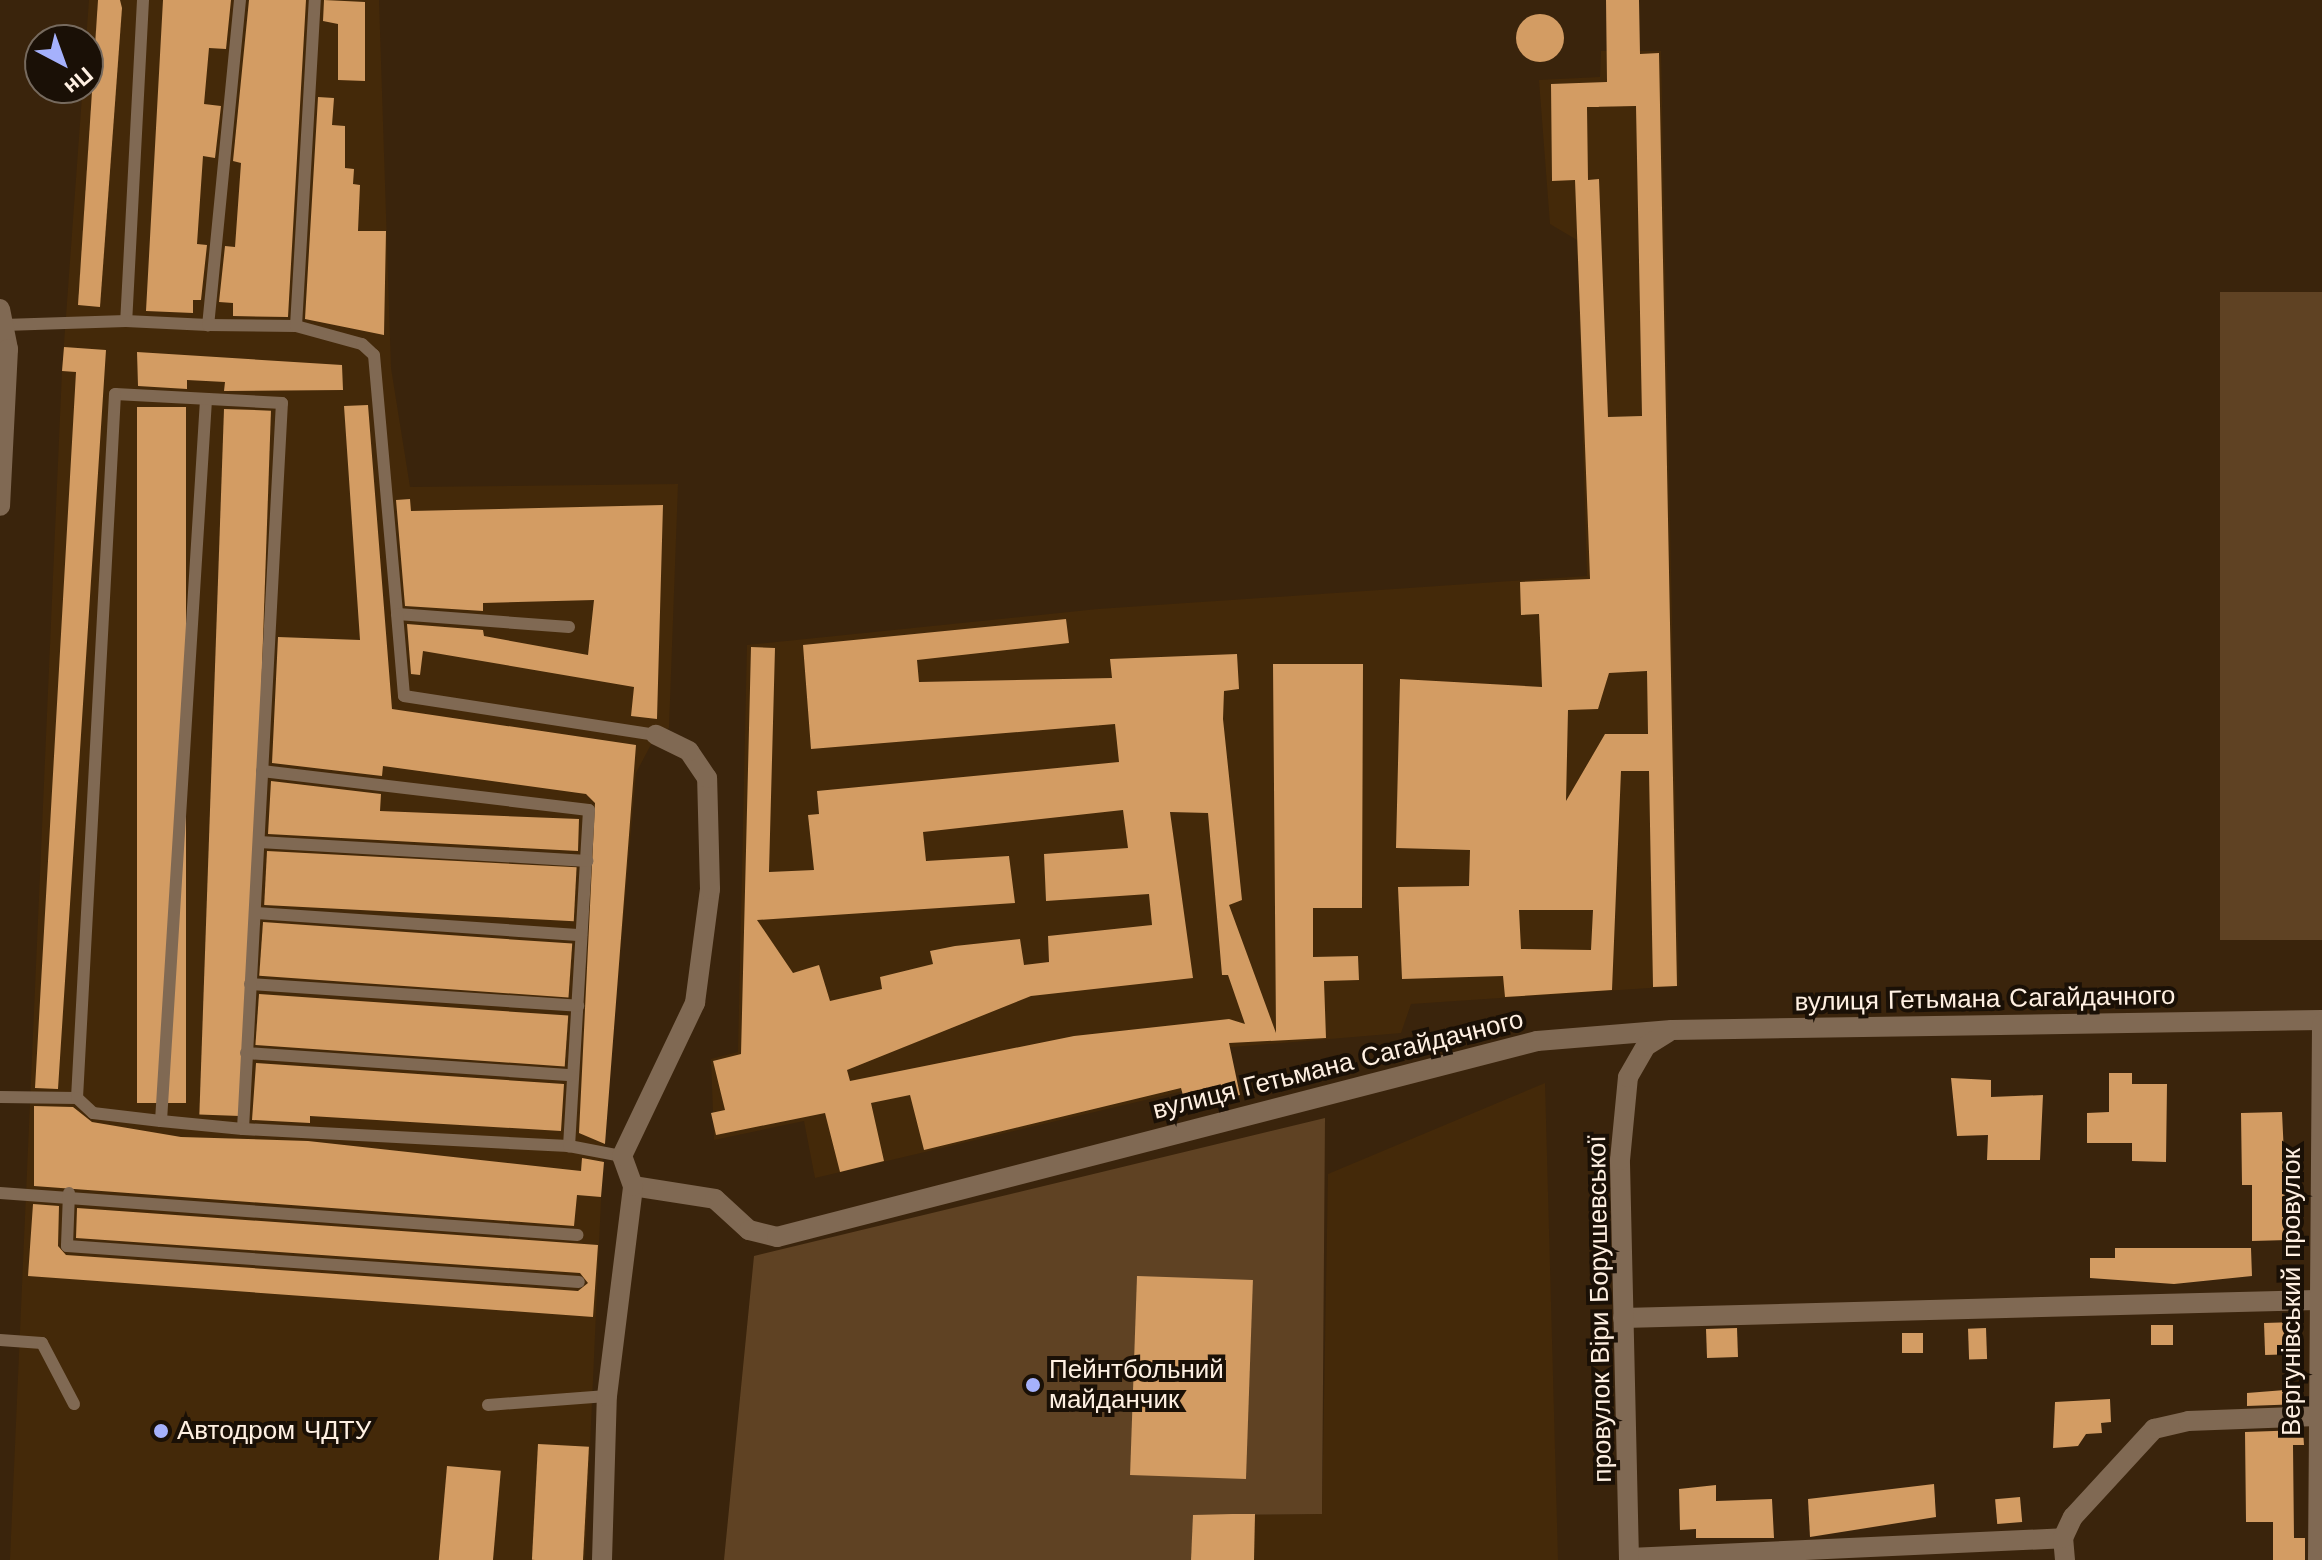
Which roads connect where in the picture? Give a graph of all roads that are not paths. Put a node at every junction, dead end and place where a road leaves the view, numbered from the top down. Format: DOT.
graph roads {
  1 [pos="143,0"];
  2 [pos="240,0"];
  3 [pos="315,0"];
  4 [pos="2,317"];
  5 [pos="126,321"];
  6 [pos="208,325"];
  7 [pos="296,326"];
  8 [pos="206,400"];
  9 [pos="0,506"];
  10 [pos="397,614"];
  11 [pos="569,627"];
  12 [pos="656,735"];
  13 [pos="262,771"];
  14 [pos="259,842"];
  15 [pos="587,861"];
  16 [pos="256,913"];
  17 [pos="581,935"];
  18 [pos="250,984"];
  19 [pos="578,1006"];
  20 [pos="2322,1022"];
  21 [pos="1672,1030"];
  22 [pos="246,1053"];
  23 [pos="571,1075"];
  24 [pos="0,1097"];
  25 [pos="77,1098"];
  26 [pos="161,1121"];
  27 [pos="243,1129"];
  28 [pos="569,1146"];
  29 [pos="622,1156"];
  30 [pos="633,1186"];
  31 [pos="0,1193"];
  32 [pos="69,1193"];
  33 [pos="577,1235"];
  34 [pos="579,1282"];
  35 [pos="2317,1300"];
  36 [pos="1623,1318"];
  37 [pos="0,1340"];
  38 [pos="607,1396"];
  39 [pos="74,1404"];
  40 [pos="488,1405"];
  41 [pos="2316,1416"];
  42 [pos="2063,1538"];
  43 [pos="1629,1559"];
  44 [pos="602,1560"];
  45 [pos="2065,1560"];
  46 [pos="2318,1560"];
  1 -- 5 [label="lane"];
  2 -- 6 [label="lane"];
  3 -- 7 [label="lane"];
  4 -- 5 [label="lane"];
  4 -- 9 [label="street"];
  5 -- 6 [label="lane"];
  6 -- 7 [label="lane"];
  7 -- 10 [label="lane"];
  8 -- 13 [label="lane"];
  8 -- 25 [label="lane"];
  8 -- 26 [label="lane"];
  10 -- 11 [label="lane"];
  10 -- 12 [label="lane"];
  12 -- 29 [label="street"];
  13 -- 14 [label="lane"];
  13 -- 15 [label="lane"];
  14 -- 15 [label="lane"];
  14 -- 16 [label="lane"];
  15 -- 17 [label="lane"];
  16 -- 17 [label="lane"];
  16 -- 18 [label="lane"];
  17 -- 19 [label="lane"];
  18 -- 19 [label="lane"];
  18 -- 22 [label="lane"];
  19 -- 23 [label="lane"];
  20 -- 21 [label="street, вулиця Гетьмана Сагайдачного"];
  20 -- 35 [label="street, Вергунівський провулок"];
  21 -- 30 [label="street, вулиця Гетьмана Сагайдачного"];
  21 -- 36 [label="street, провулок Віри Борушевської"];
  22 -- 23 [label="lane"];
  22 -- 27 [label="lane"];
  23 -- 28 [label="lane"];
  24 -- 25 [label="lane"];
  25 -- 26 [label="lane"];
  26 -- 27 [label="lane"];
  27 -- 28 [label="lane"];
  28 -- 29 [label="lane"];
  29 -- 30 [label="street"];
  30 -- 38 [label="street"];
  31 -- 32 [label="lane"];
  32 -- 33 [label="lane"];
  32 -- 34 [label="lane"];
  35 -- 36 [label="street"];
  35 -- 41 [label="street, Вергунівський провулок"];
  36 -- 43 [label="street, провулок Віри Борушевської"];
  37 -- 39 [label="lane"];
  38 -- 40 [label="lane"];
  38 -- 44 [label="street"];
  41 -- 42 [label="street"];
  41 -- 46 [label="street, Вергунівський провулок"];
  42 -- 43 [label="street"];
  42 -- 45 [label="street"];
}
